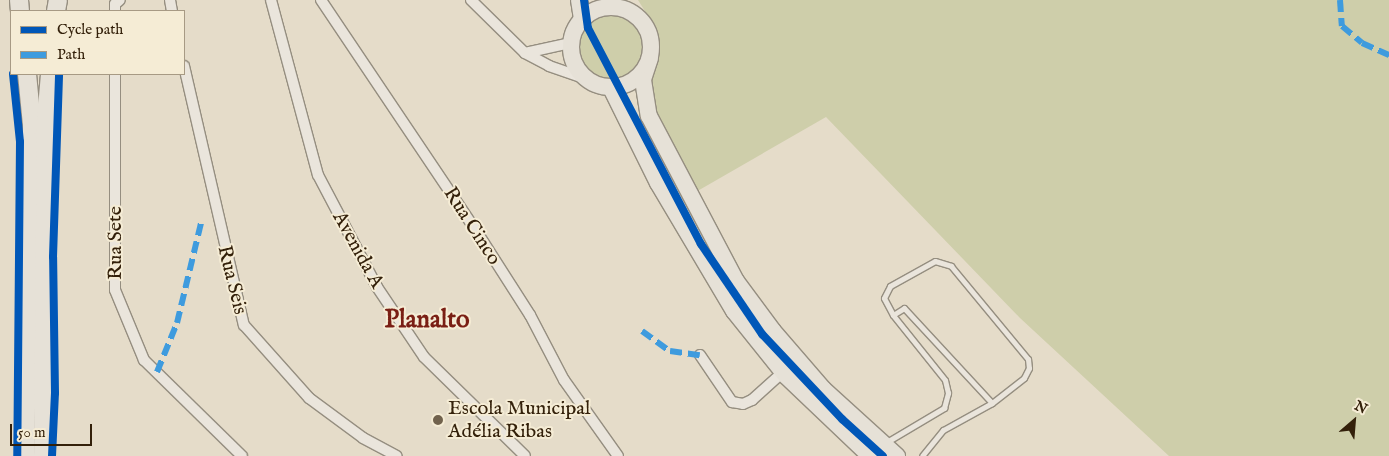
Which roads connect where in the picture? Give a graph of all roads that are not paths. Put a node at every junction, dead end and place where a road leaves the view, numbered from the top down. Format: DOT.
graph roads {
  1 [pos="271,0"];
  2 [pos="321,0"];
  3 [pos="471,0"];
  4 [pos="579,0"];
  5 [pos="627,6"];
  6 [pos="582,19"];
  7 [pos="571,43"];
  8 [pos="526,53"];
  9 [pos="650,58"];
  10 [pos="185,70"];
  11 [pos="27,75"];
  12 [pos="50,75"];
  13 [pos="115,75"];
  14 [pos="586,79"];
  15 [pos="611,88"];
  16 [pos="893,315"];
  17 [pos="700,355"];
  18 [pos="783,372"];
  19 [pos="992,402"];
  20 [pos="883,444"];
  21 [pos="25,456"];
  22 [pos="43,456"];
  23 [pos="242,456"];
  24 [pos="397,456"];
  25 [pos="525,456"];
  26 [pos="618,456"];
  27 [pos="870,456"];
  28 [pos="896,456"];
  29 [pos="922,456"];
  1 -- 25 [label="street, Avenida A"];
  2 -- 26 [label="street, Rua Cinco"];
  3 -- 8 [label="street"];
  4 -- 6 [label="main road"];
  5 -- 6 [label="main road"];
  5 -- 9 [label="main road"];
  6 -- 7 [label="main road"];
  7 -- 8 [label="street"];
  7 -- 14 [label="main road"];
  8 -- 14 [label="street"];
  9 -- 15 [label="main road"];
  9 -- 20 [label="main road"];
  10 -- 24 [label="street, Rua Seis"];
  11 -- 21 [label="highway"];
  12 -- 22 [label="highway"];
  13 -- 23 [label="street, Rua Sete"];
  14 -- 15 [label="main road"];
  15 -- 18 [label="main road"];
  16 -- 19 [label="lane"];
  16 -- 19 [label="lane"];
  16 -- 20 [label="lane"];
  17 -- 18 [label="street"];
  18 -- 27 [label="main road"];
  19 -- 29 [label="lane"];
  20 -- 28 [label="main road"];
}
